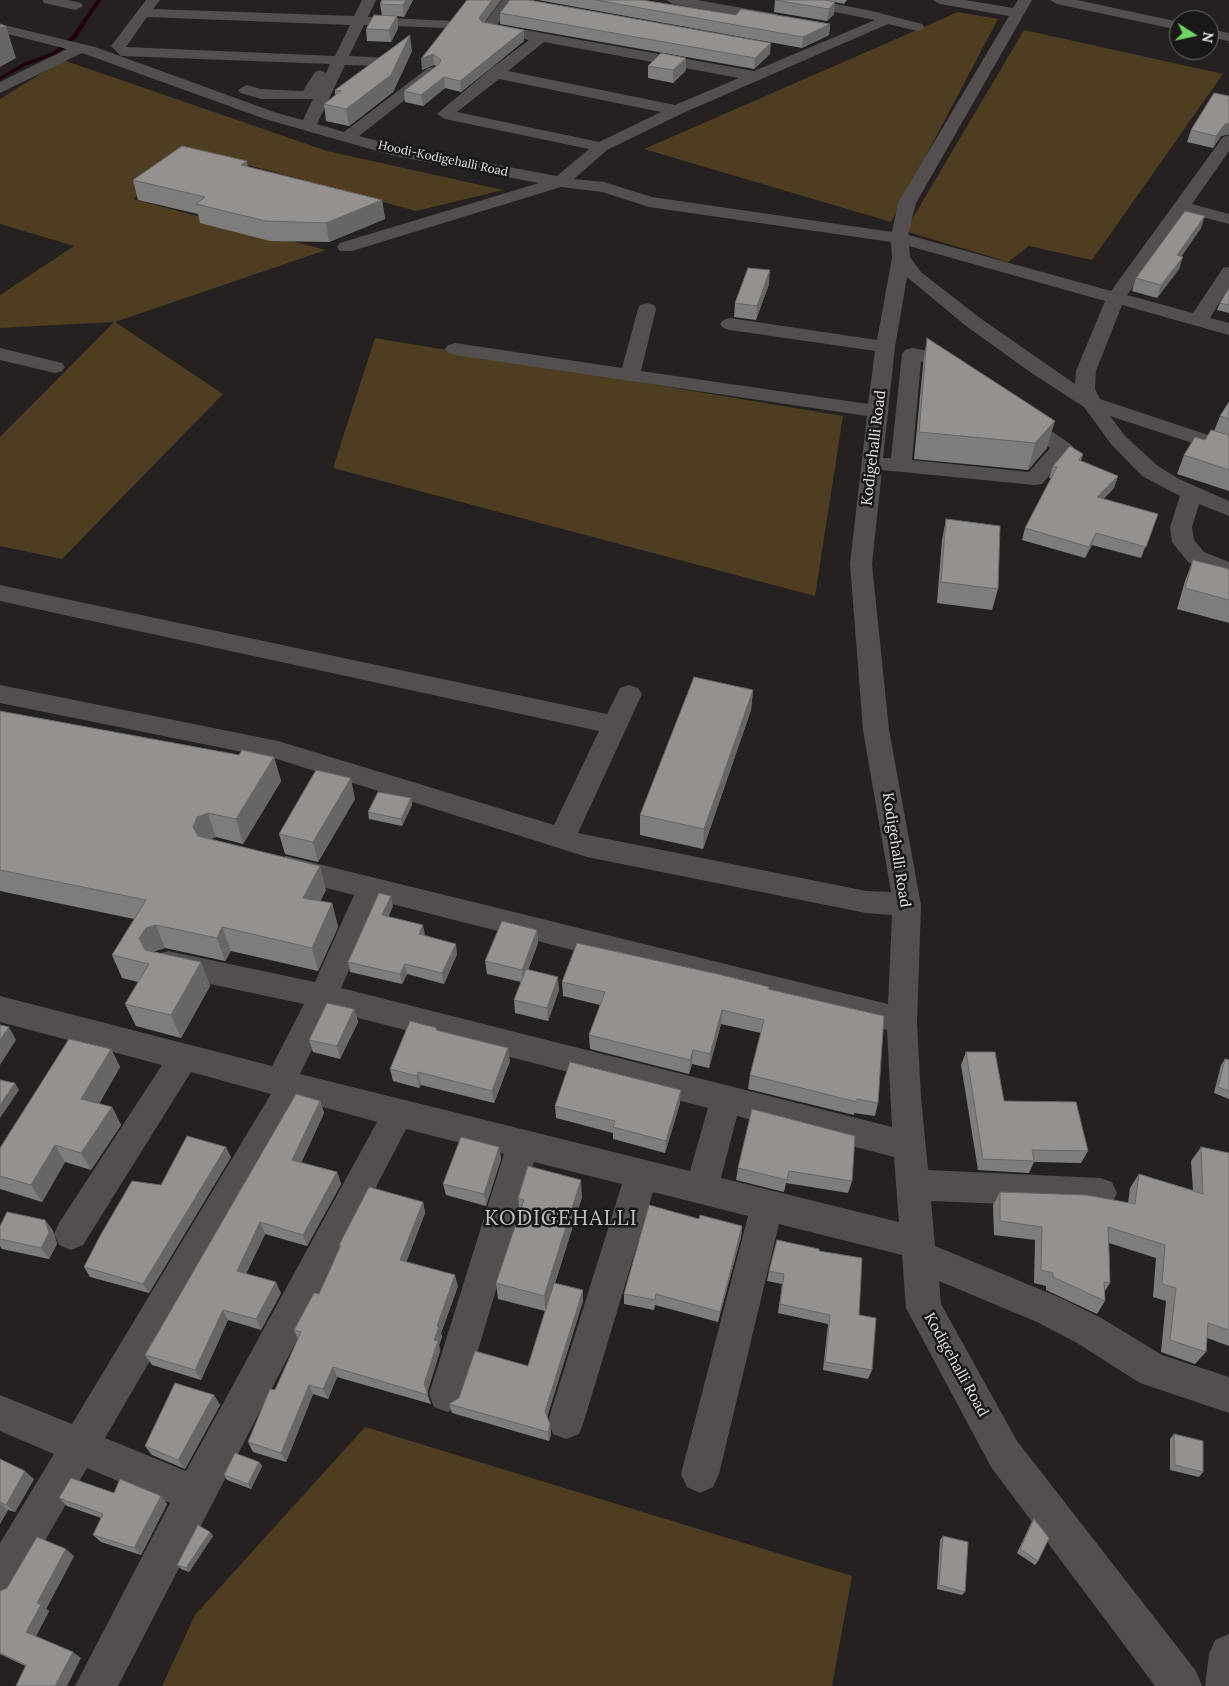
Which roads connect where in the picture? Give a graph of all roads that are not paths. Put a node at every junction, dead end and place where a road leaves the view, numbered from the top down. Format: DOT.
graph roads {
  1 [pos="49,0"];
  2 [pos="152,0"];
  3 [pos="369,0"];
  4 [pos="673,0"];
  5 [pos="794,0"];
  6 [pos="940,0"];
  7 [pos="1057,0"];
  8 [pos="512,1"];
  9 [pos="702,2"];
  10 [pos="76,6"];
  11 [pos="1022,6"];
  12 [pos="143,13"];
  13 [pos="686,17"];
  14 [pos="883,18"];
  15 [pos="359,19"];
  16 [pos="787,21"];
  17 [pos="448,24"];
  18 [pos="1169,24"];
  19 [pos="917,27"];
  20 [pos="0,28"];
  21 [pos="826,28"];
  22 [pos="856,33"];
  23 [pos="542,37"];
  24 [pos="659,43"];
  25 [pos="70,45"];
  26 [pos="777,49"];
  27 [pos="806,54"];
  28 [pos="645,56"];
  29 [pos="342,60"];
  30 [pos="390,62"];
  31 [pos="433,71"];
  32 [pos="494,73"];
  33 [pos="320,75"];
  34 [pos="755,76"];
  35 [pos="0,88"];
  36 [pos="239,92"];
  37 [pos="677,110"];
  38 [pos="308,126"];
  39 [pos="347,137"];
  40 [pos="1229,140"];
  41 [pos="601,147"];
  42 [pos="560,182"];
  43 [pos="1180,206"];
  44 [pos="396,215"];
  45 [pos="1229,218"];
  46 [pos="424,223"];
  47 [pos="346,247"];
  48 [pos="900,248"];
  49 [pos="1229,272"];
  50 [pos="1115,299"];
  51 [pos="648,309"];
  52 [pos="1198,321"];
  53 [pos="730,324"];
  54 [pos="1229,329"];
  55 [pos="455,349"];
  56 [pos="0,354"];
  57 [pos="893,357"];
  58 [pos="54,368"];
  59 [pos="630,374"];
  60 [pos="968,383"];
  61 [pos="1092,403"];
  62 [pos="999,404"];
  63 [pos="879,412"];
  64 [pos="1229,448"];
  65 [pos="887,464"];
  66 [pos="1191,494"];
  67 [pos="1229,508"];
  68 [pos="1229,571"];
  69 [pos="0,592"];
  70 [pos="0,694"];
  71 [pos="630,694"];
  72 [pos="615,725"];
  73 [pos="562,838"];
  74 [pos="256,860"];
  75 [pos="370,889"];
  76 [pos="907,905"];
  77 [pos="166,962"];
  78 [pos="323,996"];
  79 [pos="0,1009"];
  80 [pos="902,1022"];
  81 [pos="184,1057"];
  82 [pos="287,1084"];
  83 [pos="726,1099"];
  84 [pos="398,1113"];
  85 [pos="523,1144"];
  86 [pos="909,1146"];
  87 [pos="642,1174"];
  88 [pos="913,1185"];
  89 [pos="702,1189"];
  90 [pos="1100,1193"];
  91 [pos="767,1205"];
  92 [pos="71,1234"];
  93 [pos="919,1249"];
  94 [pos="447,1394"];
  95 [pos="1229,1395"];
  96 [pos="0,1413"];
  97 [pos="566,1422"];
  98 [pos="81,1445"];
  99 [pos="700,1474"];
  100 [pos="195,1494"];
  101 [pos="0,1580"];
  102 [pos="1229,1654"];
  103 [pos="96,1686"];
  104 [pos="1181,1686"];
  105 [pos="1226,1686"];
  1 -- 10 [label="street"];
  2 -- 12 [label="street"];
  3 -- 15 [label="street"];
  4 -- 9 [label="street"];
  5 -- 14 [label="street"];
  6 -- 11 [label="street"];
  7 -- 18 [label="street"];
  8 -- 23 [label="street"];
  9 -- 13 [label="street"];
  9 -- 16 [label="street"];
  11 -- 48 [label="street, Kodigehalli Road"];
  12 -- 15 [label="street"];
  12 -- 29 [label="street"];
  14 -- 19 [label="street"];
  14 -- 22 [label="street"];
  15 -- 17 [label="street"];
  15 -- 29 [label="street"];
  20 -- 25 [label="street, Hoodi-Kodigehalli Road"];
  21 -- 22 [label="street"];
  22 -- 27 [label="street"];
  23 -- 28 [label="street"];
  23 -- 32 [label="street"];
  24 -- 28 [label="street"];
  25 -- 35 [label="street"];
  25 -- 36 [label="street, Hoodi-Kodigehalli Road"];
  26 -- 27 [label="street"];
  27 -- 34 [label="street"];
  28 -- 34 [label="street"];
  29 -- 30 [label="street"];
  29 -- 38 [label="street"];
  31 -- 39 [label="street"];
  32 -- 37 [label="street"];
  32 -- 41 [label="street"];
  33 -- 36 [label="street"];
  34 -- 37 [label="street"];
  36 -- 38 [label="street, Hoodi-Kodigehalli Road"];
  37 -- 41 [label="street"];
  38 -- 39 [label="street, Hoodi-Kodigehalli Road"];
  39 -- 42 [label="street, Hoodi-Kodigehalli Road"];
  40 -- 43 [label="street"];
  41 -- 42 [label="street"];
  42 -- 46 [label="street"];
  42 -- 48 [label="street, Hoodi-Kodigehalli Road"];
  43 -- 45 [label="street"];
  43 -- 50 [label="street"];
  44 -- 46 [label="street"];
  46 -- 47 [label="street"];
  48 -- 50 [label="street, Hoodi-Kodigehalli Road"];
  48 -- 57 [label="street, Kodigehalli Road"];
  48 -- 61 [label="street"];
  49 -- 52 [label="street"];
  50 -- 52 [label="street, Hoodi-Kodigehalli Road"];
  50 -- 61 [label="street"];
  51 -- 59 [label="street"];
  52 -- 54 [label="street, Hoodi-Kodigehalli Road"];
  53 -- 57 [label="street"];
  55 -- 59 [label="street"];
  56 -- 58 [label="street"];
  57 -- 60 [label="street"];
  57 -- 63 [label="street, Kodigehalli Road"];
  57 -- 65 [label="street"];
  59 -- 63 [label="street"];
  61 -- 64 [label="street"];
  61 -- 66 [label="street"];
  62 -- 65 [label="street"];
  63 -- 65 [label="street, Kodigehalli Road"];
  65 -- 76 [label="street, Kodigehalli Road"];
  66 -- 67 [label="street"];
  66 -- 68 [label="street"];
  69 -- 72 [label="street"];
  70 -- 73 [label="street"];
  71 -- 72 [label="street"];
  72 -- 73 [label="street"];
  73 -- 76 [label="street"];
  74 -- 75 [label="street"];
  75 -- 78 [label="street"];
  75 -- 80 [label="street"];
  76 -- 80 [label="street, Kodigehalli Road"];
  77 -- 78 [label="street"];
  78 -- 82 [label="street"];
  78 -- 83 [label="street"];
  79 -- 81 [label="street"];
  80 -- 86 [label="street, Kodigehalli Road"];
  81 -- 82 [label="street"];
  81 -- 92 [label="street"];
  82 -- 84 [label="street"];
  82 -- 98 [label="street"];
  83 -- 86 [label="street"];
  83 -- 89 [label="street"];
  84 -- 85 [label="street"];
  84 -- 100 [label="street"];
  85 -- 87 [label="street"];
  85 -- 94 [label="street"];
  86 -- 88 [label="street, Kodigehalli Road"];
  87 -- 89 [label="street"];
  87 -- 97 [label="street"];
  88 -- 90 [label="street"];
  88 -- 93 [label="street, Kodigehalli Road"];
  89 -- 91 [label="street"];
  91 -- 93 [label="street"];
  91 -- 99 [label="street"];
  93 -- 95 [label="street"];
  93 -- 104 [label="street, Kodigehalli Road"];
  96 -- 98 [label="street"];
  98 -- 100 [label="street"];
  98 -- 101 [label="street"];
  100 -- 103 [label="street"];
  102 -- 105 [label="street"];
}
